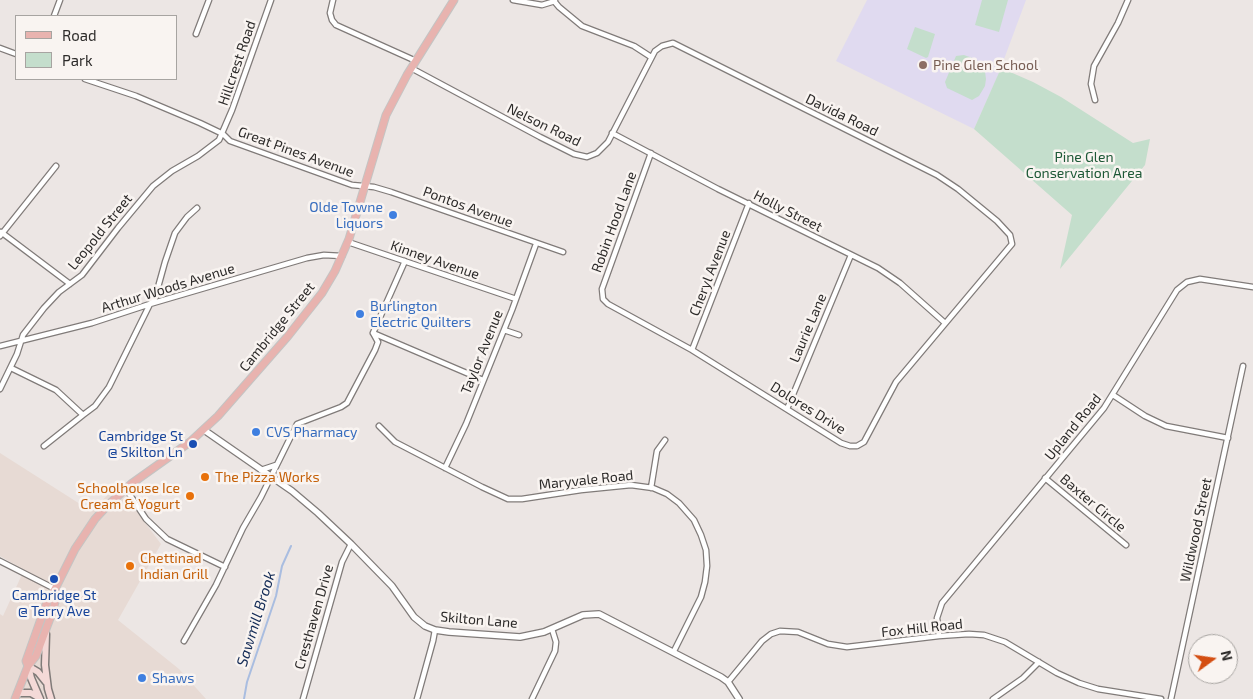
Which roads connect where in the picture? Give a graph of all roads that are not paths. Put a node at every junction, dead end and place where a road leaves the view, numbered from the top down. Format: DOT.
graph roads {
  1 [pos="60,0"];
  2 [pos="209,0"];
  3 [pos="271,0"];
  4 [pos="333,0"];
  5 [pos="454,0"];
  6 [pos="513,0"];
  7 [pos="1128,0"];
  8 [pos="556,1"];
  9 [pos="54,15"];
  10 [pos="196,34"];
  11 [pos="0,48"];
  12 [pos="15,54"];
  13 [pos="651,57"];
  14 [pos="416,61"];
  15 [pos="411,68"];
  16 [pos="88,80"];
  17 [pos="1095,100"];
  18 [pos="612,133"];
  19 [pos="223,134"];
  20 [pos="651,154"];
  21 [pos="56,166"];
  22 [pos="364,187"];
  23 [pos="749,204"];
  24 [pos="197,208"];
  25 [pos="1,234"];
  26 [pos="1011,239"];
  27 [pos="348,242"];
  28 [pos="536,244"];
  29 [pos="563,252"];
  30 [pos="851,255"];
  31 [pos="342,256"];
  32 [pos="405,261"];
  33 [pos="70,284"];
  34 [pos="1253,287"];
  35 [pos="602,298"];
  36 [pos="516,299"];
  37 [pos="150,304"];
  38 [pos="945,323"];
  39 [pos="504,330"];
  40 [pos="373,333"];
  41 [pos="519,336"];
  42 [pos="21,341"];
  43 [pos="0,346"];
  44 [pos="692,350"];
  45 [pos="1243,366"];
  46 [pos="10,368"];
  47 [pos="482,380"];
  48 [pos="0,388"];
  49 [pos="1113,395"];
  50 [pos="787,409"];
  51 [pos="83,415"];
  52 [pos="379,426"];
  53 [pos="204,430"];
  54 [pos="1228,438"];
  55 [pos="665,440"];
  56 [pos="44,446"];
  57 [pos="277,464"];
  58 [pos="445,468"];
  59 [pos="262,470"];
  60 [pos="271,477"];
  61 [pos="1045,478"];
  62 [pos="126,488"];
  63 [pos="652,488"];
  64 [pos="351,544"];
  65 [pos="1126,545"];
  66 [pos="0,561"];
  67 [pos="225,567"];
  68 [pos="55,589"];
  69 [pos="48,625"];
  70 [pos="552,629"];
  71 [pos="435,630"];
  72 [pos="939,636"];
  73 [pos="184,640"];
  74 [pos="674,651"];
  75 [pos="1039,662"];
  76 [pos="28,666"];
  77 [pos="47,682"];
  78 [pos="728,682"];
  79 [pos="16,696"];
  80 [pos="40,699"];
  81 [pos="51,699"];
  82 [pos="303,699"];
  83 [pos="417,699"];
  84 [pos="532,699"];
  85 [pos="739,699"];
  86 [pos="993,699"];
  87 [pos="1161,699"];
  88 [pos="1171,699"];
  1 -- 9 [label="street"];
  2 -- 10 [label="street"];
  3 -- 19 [label="street, Hillcrest Road"];
  4 -- 14 [label="street"];
  5 -- 14 [label="main road, Cambridge Street"];
  6 -- 8 [label="street"];
  7 -- 17 [label="street"];
  8 -- 13 [label="street"];
  11 -- 12 [label="street"];
  13 -- 18 [label="street, Nelson Road"];
  13 -- 26 [label="street, Davida Road"];
  14 -- 15 [label="main road, Cambridge Street"];
  15 -- 18 [label="street, Nelson Road"];
  15 -- 22 [label="main road, Cambridge Street"];
  16 -- 19 [label="street, Great Pines Avenue"];
  18 -- 20 [label="street, Holly Street"];
  19 -- 22 [label="street, Great Pines Avenue"];
  19 -- 33 [label="street, Leopold Street"];
  20 -- 23 [label="street, Holly Street"];
  20 -- 35 [label="street, Robin Hood Lane"];
  21 -- 25 [label="street"];
  22 -- 27 [label="main road, Cambridge Street"];
  22 -- 28 [label="street, Pontos Avenue"];
  23 -- 30 [label="street, Holly Street"];
  23 -- 44 [label="street, Cheryl Avenue"];
  24 -- 37 [label="street"];
  25 -- 33 [label="street"];
  26 -- 38 [label="street, Dolores Drive"];
  27 -- 31 [label="main road, Cambridge Street"];
  27 -- 32 [label="street, Kinney Avenue"];
  28 -- 29 [label="street, Pontos Avenue"];
  28 -- 36 [label="street, Taylor Avenue"];
  30 -- 38 [label="street, Holly Street"];
  30 -- 50 [label="street, Laurie Lane"];
  31 -- 37 [label="street, Arthur Woods Avenue"];
  31 -- 53 [label="main road, Cambridge Street"];
  32 -- 36 [label="street, Kinney Avenue"];
  32 -- 40 [label="street"];
  33 -- 42 [label="street, Leopold Street"];
  34 -- 49 [label="street, Upland Road"];
  35 -- 44 [label="street, Dolores Drive"];
  36 -- 39 [label="street, Taylor Avenue"];
  37 -- 42 [label="street, Arthur Woods Avenue"];
  37 -- 51 [label="street"];
  38 -- 50 [label="street, Dolores Drive"];
  39 -- 41 [label="street"];
  39 -- 47 [label="street, Taylor Avenue"];
  40 -- 47 [label="street"];
  40 -- 57 [label="street"];
  42 -- 43 [label="street, Arthur Woods Avenue"];
  42 -- 46 [label="street, Leopold Street"];
  44 -- 50 [label="street, Dolores Drive"];
  45 -- 54 [label="street, Wildwood Street"];
  46 -- 48 [label="street, Leopold Street"];
  46 -- 51 [label="street"];
  47 -- 58 [label="street, Taylor Avenue"];
  49 -- 54 [label="street"];
  49 -- 61 [label="street, Upland Road"];
  51 -- 56 [label="street"];
  52 -- 58 [label="street, Maryvale Road"];
  53 -- 59 [label="street, Skilton Lane"];
  53 -- 62 [label="main road, Cambridge Street"];
  54 -- 88 [label="street, Wildwood Street"];
  55 -- 63 [label="street"];
  57 -- 59 [label="street"];
  57 -- 60 [label="street"];
  58 -- 63 [label="street, Maryvale Road"];
  59 -- 60 [label="street, Skilton Lane"];
  60 -- 64 [label="street, Skilton Lane"];
  60 -- 67 [label="street"];
  61 -- 65 [label="street, Baxter Circle"];
  61 -- 72 [label="street, Upland Road"];
  62 -- 67 [label="street"];
  62 -- 68 [label="main road, Cambridge Street"];
  63 -- 74 [label="street, Maryvale Road"];
  64 -- 71 [label="street, Skilton Lane"];
  64 -- 82 [label="street, Cresthaven Drive"];
  66 -- 68 [label="street"];
  67 -- 73 [label="street"];
  68 -- 69 [label="main road, Cambridge Street"];
  68 -- 76 [label="main road, Cambridge Street"];
  69 -- 76 [label="main road, Cambridge Street"];
  69 -- 77 [label="main road"];
  70 -- 71 [label="street, Skilton Lane"];
  70 -- 74 [label="street, Skilton Lane"];
  70 -- 84 [label="street"];
  71 -- 83 [label="street"];
  72 -- 75 [label="street, Fox Hill Road"];
  72 -- 78 [label="street, Fox Hill Road"];
  74 -- 78 [label="street, Skilton Lane"];
  75 -- 86 [label="street"];
  75 -- 87 [label="street, Fox Hill Road"];
  76 -- 77 [label="main road"];
  76 -- 79 [label="main road, Cambridge Street"];
  76 -- 80 [label="main road"];
  77 -- 81 [label="main road"];
  78 -- 85 [label="street, Skilton Lane"];
  79 -- 80 [label="main road"];
}
